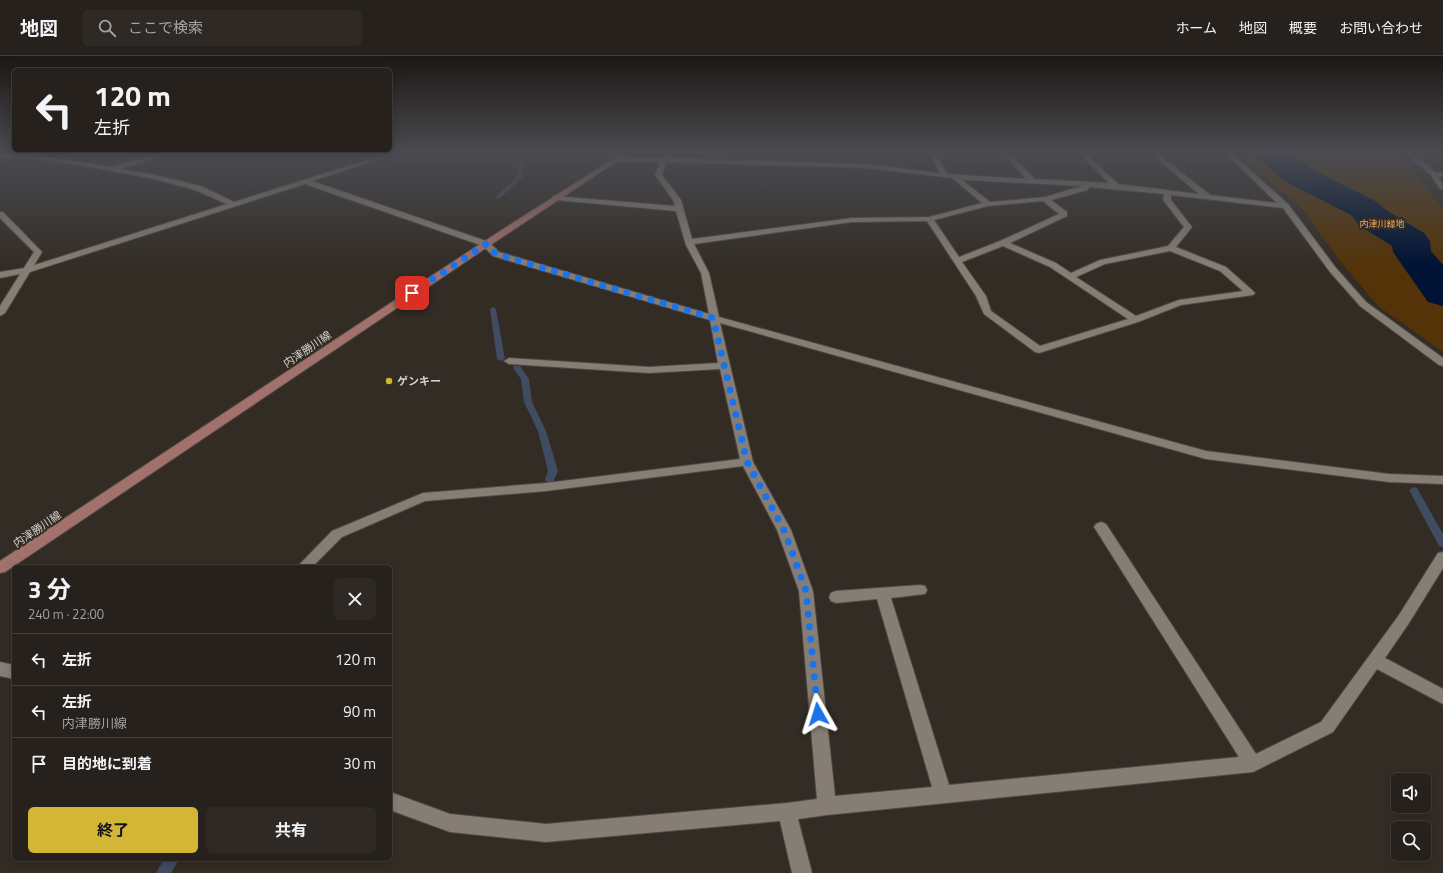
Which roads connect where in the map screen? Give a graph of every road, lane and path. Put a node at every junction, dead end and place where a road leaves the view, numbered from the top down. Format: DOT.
graph roads {
  1 [pos="203,190"];
  2 [pos="276,190"];
  3 [pos="330,190"];
  4 [pos="568,190"];
  5 [pos="669,190"];
  6 [pos="971,190"];
  7 [pos="1077,190"];
  8 [pos="1152,190"];
  9 [pos="1199,190"];
  10 [pos="1268,190"];
  11 [pos="1168,192"];
  12 [pos="1208,197"];
  13 [pos="556,198"];
  14 [pos="1045,199"];
  15 [pos="233,204"];
  16 [pos="988,204"];
  17 [pos="1285,206"];
  18 [pos="678,209"];
  19 [pos="0,214"];
  20 [pos="929,219"];
  21 [pos="689,242"];
  22 [pos="1002,243"];
  23 [pos="486,244"];
  24 [pos="1171,248"];
  25 [pos="957,261"];
  26 [pos="27,270"];
  27 [pos="0,275"];
  28 [pos="1071,276"];
  29 [pos="0,313"];
  30 [pos="713,318"];
  31 [pos="1135,320"];
  32 [pos="509,360"];
  33 [pos="1443,363"];
  34 [pos="724,366"];
  35 [pos="747,462"];
  36 [pos="1443,480"];
  37 [pos="1102,527"];
  38 [pos="1443,558"];
  39 [pos="306,565"];
  40 [pos="0,568"];
  41 [pos="920,590"];
  42 [pos="882,593"];
  43 [pos="836,597"];
  44 [pos="1374,660"];
  45 [pos="0,669"];
  46 [pos="12,672"];
  47 [pos="1443,697"];
  48 [pos="1253,764"];
  49 [pos="943,794"];
  50 [pos="392,803"];
  51 [pos="827,806"];
  52 [pos="787,812"];
  53 [pos="802,873"];
  1 -- 15 [label="street"];
  2 -- 15 [label="street"];
  3 -- 23 [label="street"];
  4 -- 13 [label="main road, 内津勝川線"];
  5 -- 18 [label="street"];
  6 -- 16 [label="street"];
  7 -- 14 [label="street"];
  8 -- 11 [label="street"];
  9 -- 12 [label="street"];
  10 -- 17 [label="street"];
  11 -- 12 [label="street"];
  11 -- 24 [label="street"];
  12 -- 17 [label="street"];
  13 -- 18 [label="street"];
  13 -- 23 [label="main road, 内津勝川線"];
  14 -- 16 [label="street"];
  14 -- 22 [label="street"];
  15 -- 26 [label="street"];
  16 -- 20 [label="street"];
  17 -- 33 [label="street"];
  18 -- 21 [label="street"];
  19 -- 26 [label="street"];
  20 -- 21 [label="street"];
  20 -- 25 [label="street"];
  21 -- 30 [label="street"];
  22 -- 25 [label="street"];
  22 -- 28 [label="street"];
  23 -- 30 [label="street"];
  23 -- 40 [label="main road, 内津勝川線"];
  24 -- 28 [label="street"];
  24 -- 31 [label="street"];
  25 -- 31 [label="street"];
  26 -- 27 [label="street"];
  26 -- 29 [label="street"];
  28 -- 31 [label="street"];
  30 -- 34 [label="street"];
  30 -- 36 [label="street"];
  32 -- 34 [label="street"];
  34 -- 35 [label="street"];
  35 -- 39 [label="street"];
  35 -- 51 [label="street"];
  37 -- 48 [label="street"];
  38 -- 44 [label="street"];
  41 -- 42 [label="street"];
  42 -- 43 [label="street"];
  42 -- 49 [label="street"];
  44 -- 47 [label="street"];
  44 -- 48 [label="street"];
  45 -- 46 [label="street"];
  48 -- 49 [label="street"];
  49 -- 51 [label="street"];
  50 -- 52 [label="street"];
  51 -- 52 [label="street"];
  52 -- 53 [label="street"];
}
